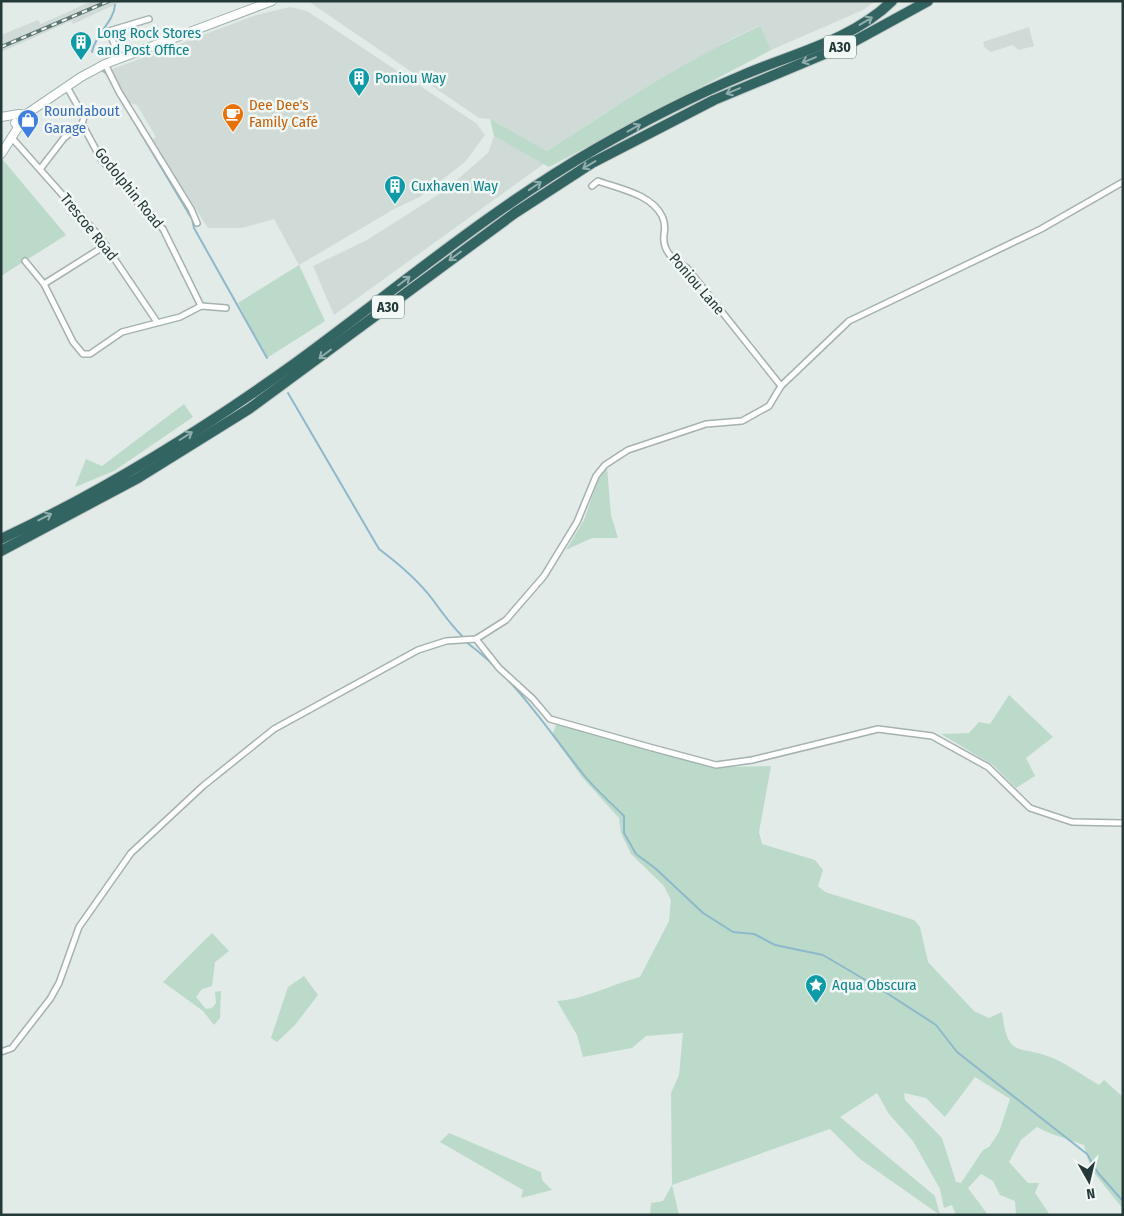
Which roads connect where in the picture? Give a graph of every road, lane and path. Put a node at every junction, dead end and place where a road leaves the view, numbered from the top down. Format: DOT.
graph roads {
  1 [pos="272,1"];
  2 [pos="892,1"];
  3 [pos="928,1"];
  4 [pos="149,19"];
  5 [pos="120,59"];
  6 [pos="105,64"];
  7 [pos="67,87"];
  8 [pos="25,115"];
  9 [pos="15,116"];
  10 [pos="1,117"];
  11 [pos="82,124"];
  12 [pos="19,126"];
  13 [pos="12,138"];
  14 [pos="1,154"];
  15 [pos="41,168"];
  16 [pos="1123,182"];
  17 [pos="592,186"];
  18 [pos="197,223"];
  19 [pos="106,245"];
  20 [pos="25,261"];
  21 [pos="44,284"];
  22 [pos="201,306"];
  23 [pos="226,308"];
  24 [pos="157,322"];
  25 [pos="781,386"];
  26 [pos="1,539"];
  27 [pos="1,551"];
  28 [pos="476,639"];
  29 [pos="1123,824"];
  30 [pos="1,1052"];
  1 -- 5 [label="street"];
  26 -- 2 [label="highway, A30, one-way"];
  3 -- 27 [label="highway, A30, one-way"];
  4 -- 5 [label="street"];
  5 -- 6 [label="street"];
  6 -- 7 [label="street"];
  6 -- 18 [label="street"];
  7 -- 8 [label="street"];
  7 -- 11 [label="street, Godolphin Road"];
  8 -- 9 [label="street"];
  8 -- 12 [label="street"];
  9 -- 10 [label="street"];
  9 -- 12 [label="street"];
  11 -- 15 [label="street"];
  11 -- 22 [label="street, Godolphin Road"];
  12 -- 13 [label="street"];
  13 -- 14 [label="street"];
  13 -- 15 [label="street, Trescoe Road"];
  15 -- 19 [label="street, Trescoe Road"];
  16 -- 25 [label="street"];
  17 -- 25 [label="street, Poniou Lane"];
  19 -- 21 [label="street"];
  19 -- 24 [label="street, Trescoe Road"];
  20 -- 21 [label="street"];
  21 -- 24 [label="street"];
  22 -- 23 [label="street"];
  22 -- 24 [label="street"];
  25 -- 28 [label="street"];
  28 -- 29 [label="street"];
  28 -- 30 [label="street"];
}
